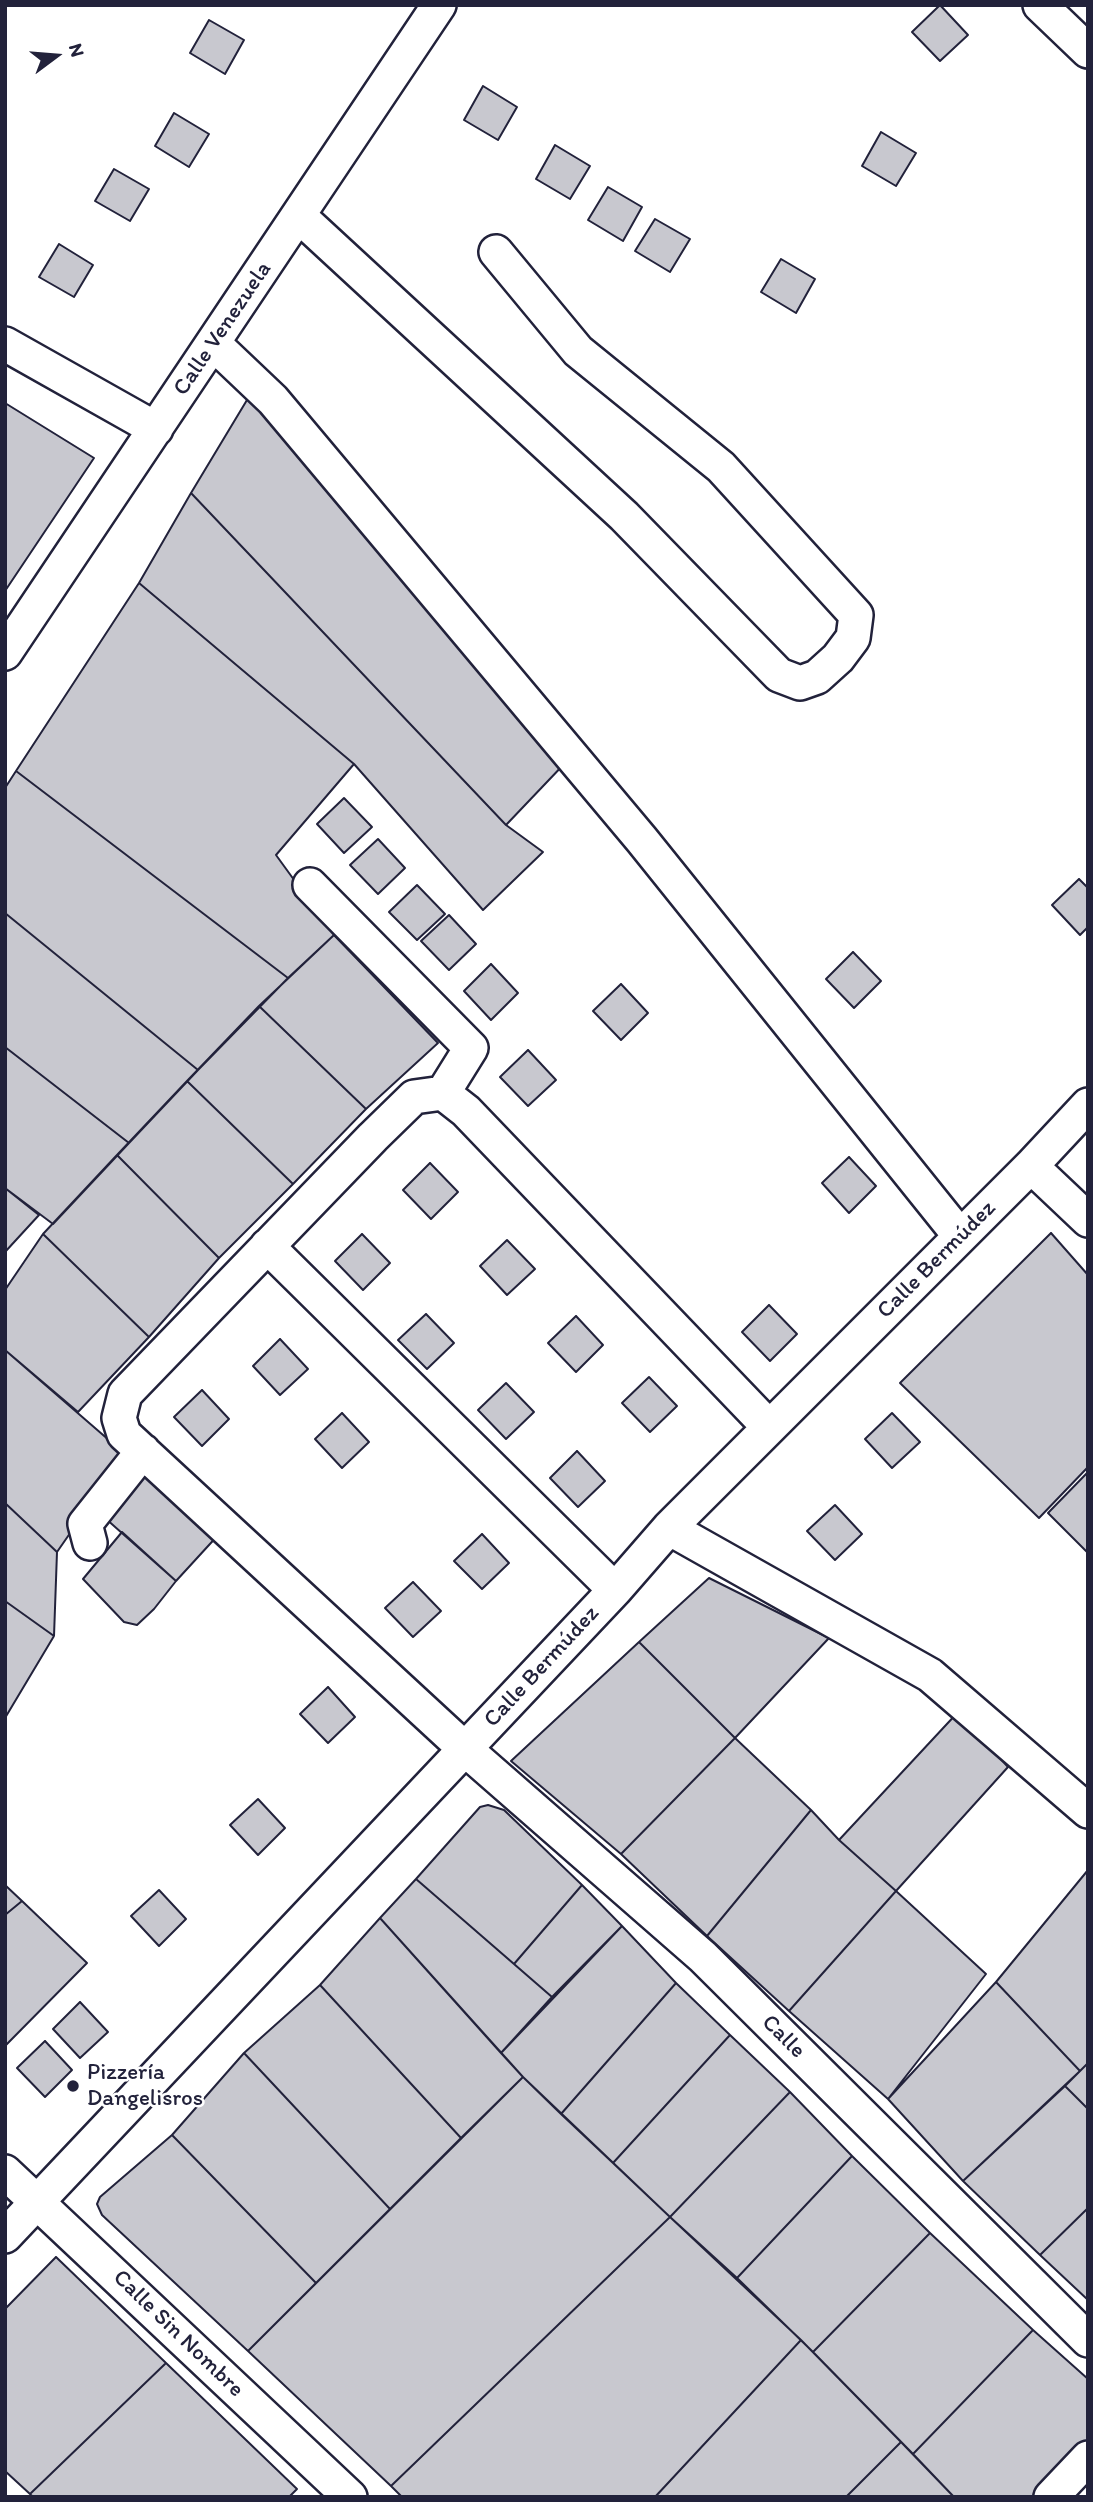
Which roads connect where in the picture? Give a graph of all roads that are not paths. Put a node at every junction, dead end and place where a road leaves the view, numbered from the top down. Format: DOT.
graph roads {
  1 [pos="439,5"];
  2 [pos="1052,9"];
  3 [pos="1088,51"];
  4 [pos="299,216"];
  5 [pos="496,252"];
  6 [pos="213,343"];
  7 [pos="5,344"];
  8 [pos="156,429"];
  9 [pos="5,653"];
  10 [pos="310,885"];
  11 [pos="443,1093"];
  12 [pos="1088,1105"];
  13 [pos="1031,1166"];
  14 [pos="1088,1220"];
  15 [pos="960,1236"];
  16 [pos="267,1246"];
  17 [pos="769,1427"];
  18 [pos="143,1451"];
  19 [pos="669,1528"];
  20 [pos="90,1543"];
  21 [pos="615,1590"];
  22 [pos="465,1749"];
  23 [pos="1088,1811"];
  24 [pos="5,2172"];
  25 [pos="38,2203"];
  26 [pos="5,2236"];
  27 [pos="1088,2340"];
  28 [pos="1088,2458"];
  29 [pos="350,2497"];
  30 [pos="1051,2497"];
  1 -- 4 [label="street, Calle Venezuela"];
  2 -- 3 [label="street"];
  4 -- 5 [label="street"];
  4 -- 6 [label="street, Calle Venezuela"];
  6 -- 8 [label="street, Calle Venezuela"];
  6 -- 15 [label="street"];
  7 -- 8 [label="street"];
  8 -- 9 [label="street, Calle Venezuela"];
  10 -- 11 [label="street"];
  11 -- 16 [label="street, Calle"];
  11 -- 17 [label="street"];
  12 -- 13 [label="street, Calle Bermúdez"];
  13 -- 14 [label="street"];
  13 -- 15 [label="street, Calle Bermúdez"];
  15 -- 17 [label="street, Calle Bermúdez"];
  16 -- 18 [label="street, Calle"];
  16 -- 21 [label="street"];
  17 -- 19 [label="street, Calle Bermúdez"];
  18 -- 20 [label="street"];
  18 -- 22 [label="street, Calle"];
  19 -- 21 [label="street, Calle Bermúdez"];
  19 -- 23 [label="street"];
  21 -- 22 [label="street, Calle Bermúdez"];
  22 -- 25 [label="street, Calle Bermúdez"];
  22 -- 27 [label="street, Calle"];
  24 -- 25 [label="street, Calle Sin Nombre"];
  25 -- 26 [label="street, Calle Bermúdez"];
  25 -- 29 [label="street, Calle Sin Nombre"];
  28 -- 30 [label="street"];
}
